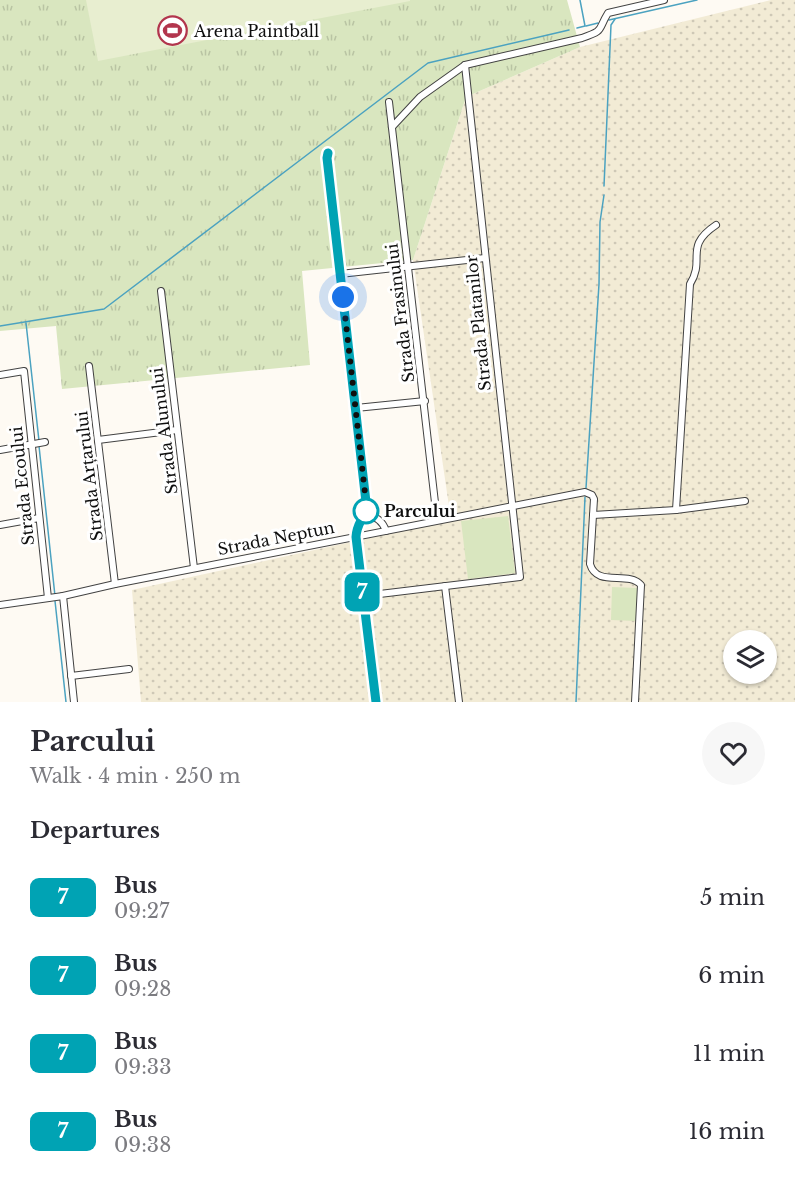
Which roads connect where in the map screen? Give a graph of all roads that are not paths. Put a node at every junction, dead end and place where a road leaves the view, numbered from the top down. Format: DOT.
graph roads {
  1 [pos="664,0"];
  2 [pos="465,65"];
  3 [pos="389,102"];
  4 [pos="392,127"];
  5 [pos="328,153"];
  6 [pos="716,225"];
  7 [pos="485,258"];
  8 [pos="408,266"];
  9 [pos="340,274"];
  10 [pos="161,291"];
  11 [pos="89,366"];
  12 [pos="0,375"];
  13 [pos="425,401"];
  14 [pos="356,408"];
  15 [pos="177,430"];
  16 [pos="98,440"];
  17 [pos="38,443"];
  18 [pos="0,450"];
  19 [pos="745,501"];
  20 [pos="512,506"];
  21 [pos="676,510"];
  22 [pos="366,515"];
  23 [pos="593,516"];
  24 [pos="39,518"];
  25 [pos="438,520"];
  26 [pos="0,525"];
  27 [pos="386,531"];
  28 [pos="356,537"];
  29 [pos="194,568"];
  30 [pos="115,584"];
  31 [pos="445,586"];
  32 [pos="363,596"];
  33 [pos="55,597"];
  34 [pos="0,605"];
  35 [pos="129,669"];
  36 [pos="71,676"];
  37 [pos="74,702"];
  38 [pos="376,702"];
  39 [pos="459,702"];
  40 [pos="636,702"];
  1 -- 2 [label="street"];
  2 -- 4 [label="street"];
  2 -- 7 [label="street, Strada Platanilor"];
  3 -- 4 [label="street, Strada Frasinului"];
  4 -- 8 [label="street, Strada Frasinului"];
  5 -- 9 [label="street"];
  6 -- 21 [label="street"];
  7 -- 8 [label="street"];
  7 -- 20 [label="street, Strada Platanilor"];
  8 -- 9 [label="street"];
  8 -- 13 [label="street, Strada Frasinului"];
  9 -- 14 [label="street"];
  10 -- 15 [label="street, Strada Alunului"];
  11 -- 16 [label="street, Strada Arțarului"];
  12 -- 17 [label="street, Strada Ecoului"];
  13 -- 14 [label="street"];
  13 -- 25 [label="street, Strada Frasinului"];
  14 -- 22 [label="street"];
  15 -- 16 [label="street"];
  15 -- 29 [label="street, Strada Alunului"];
  16 -- 30 [label="street, Strada Arțarului"];
  17 -- 18 [label="street"];
  17 -- 24 [label="street, Strada Ecoului"];
  19 -- 21 [label="street"];
  20 -- 23 [label="street, Strada Neptun"];
  20 -- 25 [label="street, Strada Neptun"];
  20 -- 31 [label="street, Strada Platanilor"];
  21 -- 23 [label="street"];
  22 -- 27 [label="street"];
  22 -- 28 [label="street"];
  23 -- 40 [label="street"];
  24 -- 26 [label="street"];
  24 -- 33 [label="street, Strada Ecoului"];
  25 -- 27 [label="street, Strada Neptun"];
  27 -- 28 [label="street, Strada Neptun"];
  28 -- 29 [label="street, Strada Neptun"];
  28 -- 32 [label="street"];
  29 -- 30 [label="street, Strada Neptun"];
  30 -- 33 [label="street, Strada Neptun"];
  31 -- 32 [label="street"];
  31 -- 39 [label="street"];
  32 -- 38 [label="street"];
  33 -- 34 [label="street, Strada Neptun"];
  33 -- 36 [label="street, Strada Ecoului"];
  35 -- 36 [label="street"];
  36 -- 37 [label="street, Strada Ecoului"];
}
